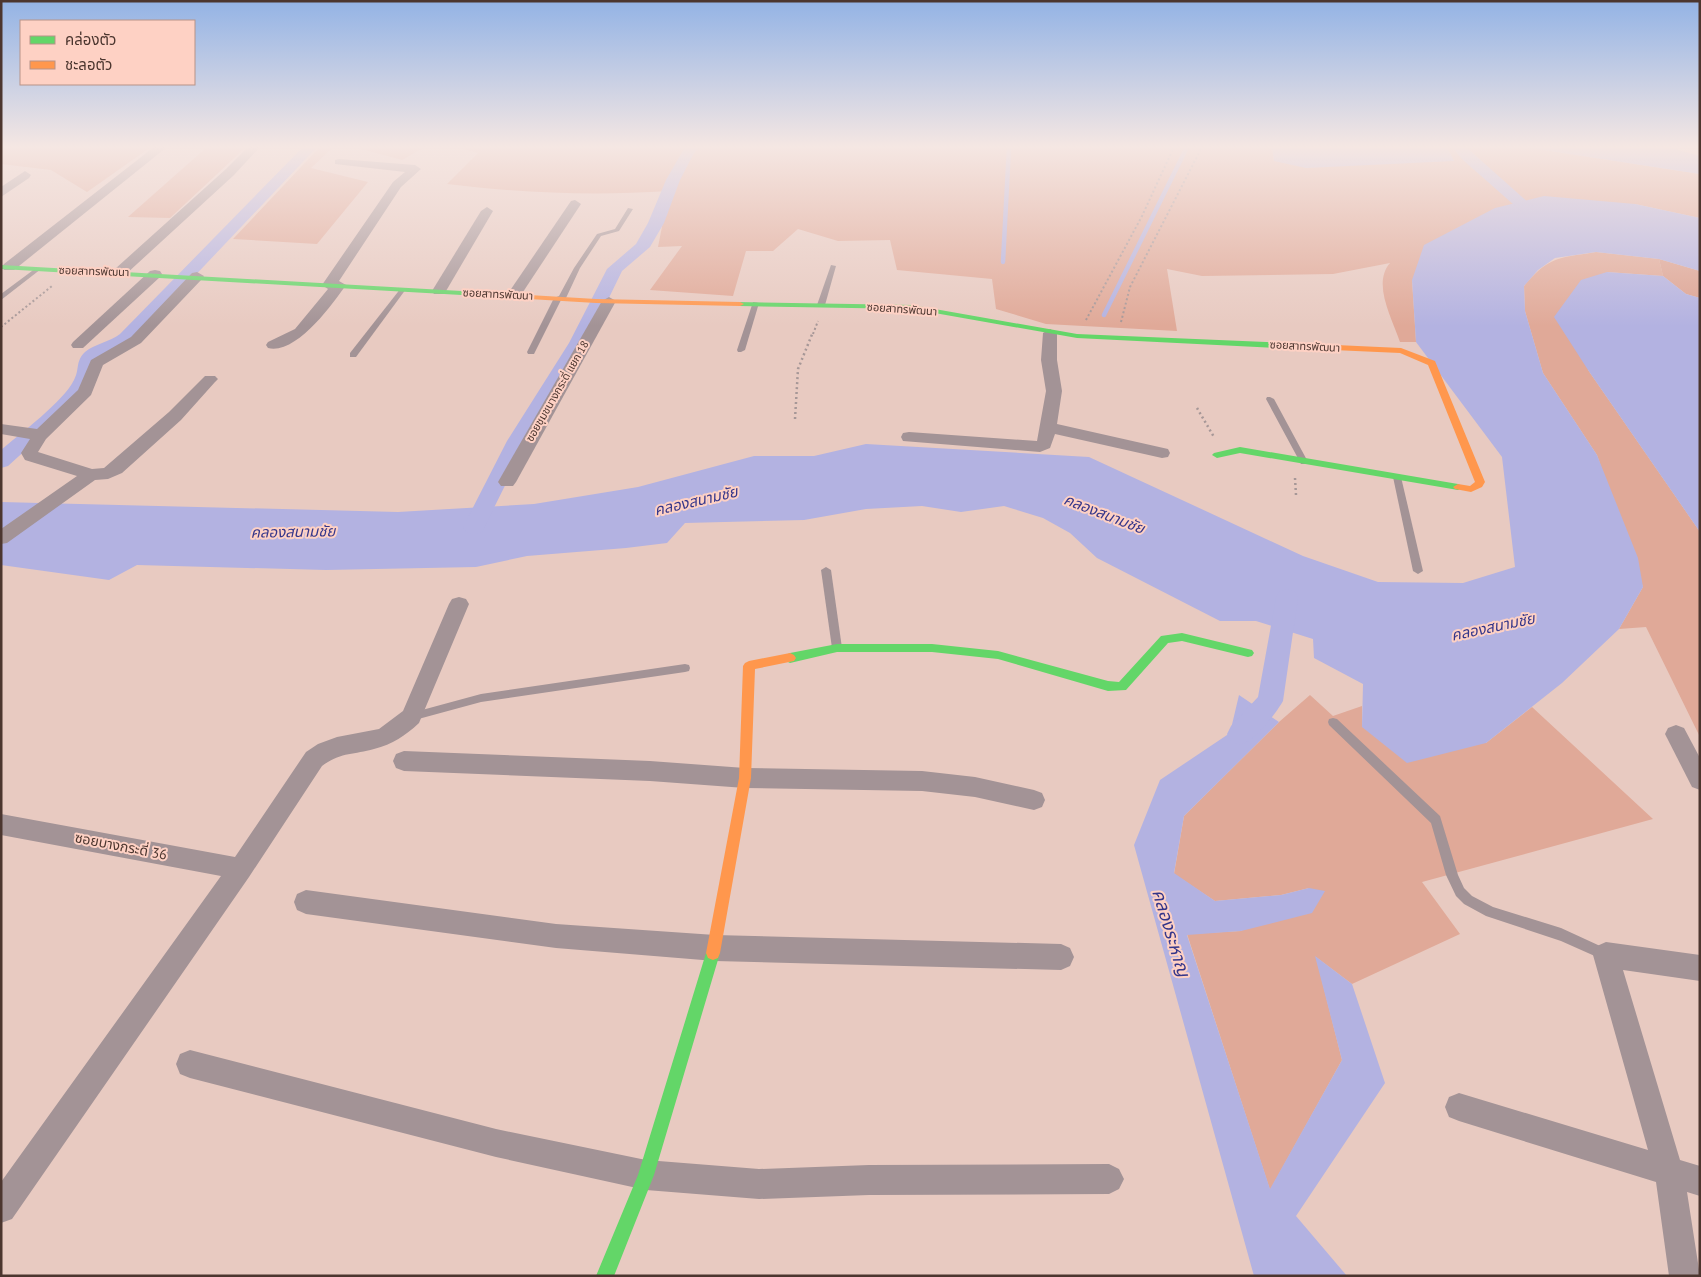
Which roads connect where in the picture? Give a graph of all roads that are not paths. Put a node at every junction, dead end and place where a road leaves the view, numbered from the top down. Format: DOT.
graph roads {
  1 [pos="84,207"];
  2 [pos="192,207"];
  3 [pos="383,207"];
  4 [pos="573,207"];
  5 [pos="630,209"];
  6 [pos="486,211"];
  7 [pos="834,266"];
  8 [pos="5,267"];
  9 [pos="38,269"];
  10 [pos="120,272"];
  11 [pos="155,274"];
  12 [pos="196,276"];
  13 [pos="334,285"];
  14 [pos="403,289"];
  15 [pos="439,291"];
  16 [pos="514,295"];
  17 [pos="1,298"];
  18 [pos="560,298"];
  19 [pos="603,301"];
  20 [pos="755,303"];
  21 [pos="824,305"];
  22 [pos="1050,333"];
  23 [pos="78,345"];
  24 [pos="273,345"];
  25 [pos="741,350"];
  26 [pos="531,352"];
  27 [pos="353,355"];
  28 [pos="210,379"];
  29 [pos="1270,399"];
  30 [pos="1048,427"];
  31 [pos="1,429"];
  32 [pos="36,434"];
  33 [pos="909,437"];
  34 [pos="1162,453"];
  35 [pos="1217,454"];
  36 [pos="1304,462"];
  37 [pos="91,475"];
  38 [pos="1397,477"];
  39 [pos="507,482"];
  40 [pos="1,538"];
  41 [pos="826,570"];
  42 [pos="1418,572"];
  43 [pos="459,604"];
  44 [pos="837,648"];
  45 [pos="1248,653"];
  46 [pos="685,668"];
  47 [pos="411,717"];
  48 [pos="1333,722"];
  49 [pos="1676,734"];
  50 [pos="404,761"];
  51 [pos="745,778"];
  52 [pos="1700,780"];
  53 [pos="1034,800"];
  54 [pos="1,824"];
  55 [pos="241,869"];
  56 [pos="306,902"];
  57 [pos="715,948"];
  58 [pos="1606,955"];
  59 [pos="1061,956"];
  60 [pos="1700,968"];
  61 [pos="190,1064"];
  62 [pos="1459,1107"];
  63 [pos="1669,1173"];
  64 [pos="646,1176"];
  65 [pos="1109,1179"];
  66 [pos="1700,1182"];
  67 [pos="1,1208"];
  68 [pos="605,1276"];
  69 [pos="1685,1276"];
  1 -- 8 [label="street"];
  2 -- 10 [label="street"];
  3 -- 13 [label="street"];
  4 -- 16 [label="street"];
  5 -- 18 [label="lane"];
  6 -- 15 [label="street"];
  7 -- 21 [label="lane"];
  8 -- 9 [label="street, ซอยสาทรพัฒนา"];
  9 -- 10 [label="street, ซอยสาทรพัฒนา"];
  9 -- 17 [label="lane"];
  10 -- 11 [label="street, ซอยสาทรพัฒนา"];
  11 -- 12 [label="street, ซอยสาทรพัฒนา"];
  11 -- 23 [label="street"];
  12 -- 13 [label="street, ซอยสาทรพัฒนา"];
  12 -- 32 [label="street"];
  13 -- 14 [label="street, ซอยสาทรพัฒนา"];
  13 -- 24 [label="street"];
  14 -- 15 [label="street, ซอยสาทรพัฒนา"];
  14 -- 27 [label="lane"];
  15 -- 16 [label="street, ซอยสาทรพัฒนา"];
  16 -- 18 [label="street, ซอยสาทรพัฒนา"];
  18 -- 19 [label="street, ซอยสาทรพัฒนา"];
  18 -- 26 [label="lane"];
  19 -- 20 [label="street, ซอยสาทรพัฒนา"];
  19 -- 39 [label="street, ซอยชุมชนางกระดี่ แยก 18"];
  20 -- 21 [label="street, ซอยสาทรพัฒนา"];
  20 -- 25 [label="lane"];
  21 -- 22 [label="street, ซอยสาทรพัฒนา"];
  22 -- 30 [label="street"];
  22 -- 38 [label="street, ซอยสาทรพัฒนา"];
  28 -- 37 [label="street"];
  29 -- 36 [label="lane"];
  30 -- 33 [label="street"];
  30 -- 34 [label="street"];
  31 -- 32 [label="street"];
  32 -- 37 [label="street"];
  35 -- 36 [label="street, ซอยสาทรพัฒนา"];
  36 -- 38 [label="street, ซอยสาทรพัฒนา"];
  37 -- 40 [label="street"];
  38 -- 42 [label="lane"];
  41 -- 44 [label="lane"];
  43 -- 47 [label="street"];
  44 -- 45 [label="street"];
  44 -- 51 [label="street"];
  46 -- 47 [label="lane"];
  47 -- 55 [label="street"];
  48 -- 58 [label="lane"];
  49 -- 52 [label="street"];
  50 -- 51 [label="street"];
  51 -- 53 [label="street"];
  51 -- 57 [label="street"];
  54 -- 55 [label="street, ซอยบางกระดี่ 36"];
  55 -- 67 [label="street"];
  56 -- 57 [label="street"];
  57 -- 59 [label="street"];
  57 -- 64 [label="street"];
  58 -- 60 [label="street"];
  58 -- 63 [label="street"];
  61 -- 64 [label="street"];
  62 -- 63 [label="street"];
  63 -- 66 [label="street"];
  63 -- 69 [label="street"];
  64 -- 65 [label="street"];
  64 -- 68 [label="street"];
}
